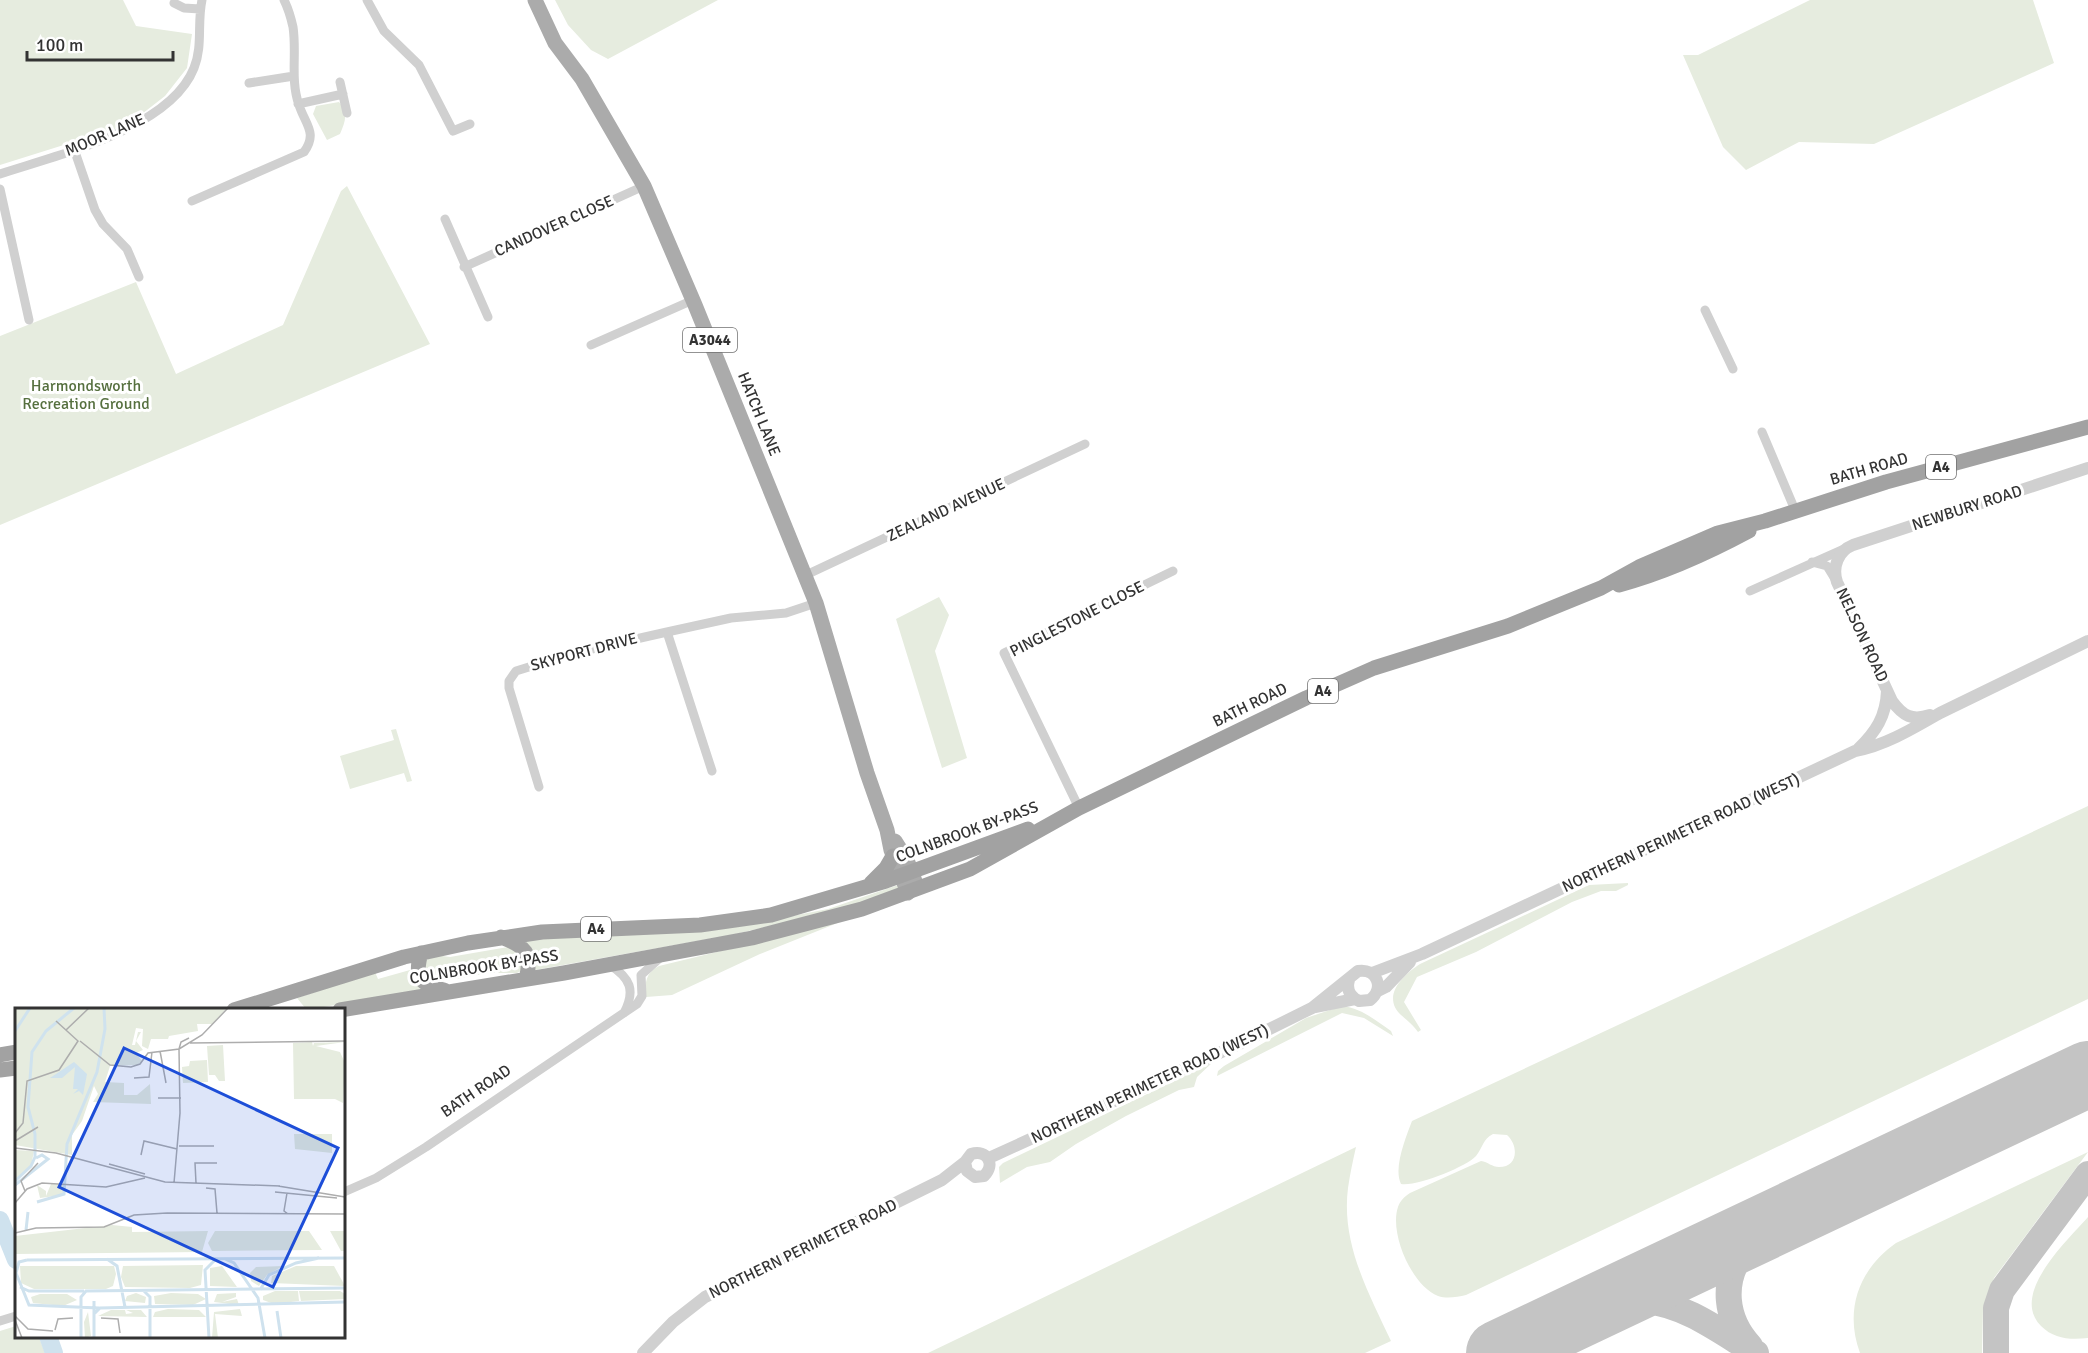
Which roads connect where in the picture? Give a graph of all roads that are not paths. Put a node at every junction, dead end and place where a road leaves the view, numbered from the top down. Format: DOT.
graph roads {
  1 [pos="284,0"];
  2 [pos="367,0"];
  3 [pos="535,0"];
  4 [pos="174,3"];
  5 [pos="201,4"];
  6 [pos="294,76"];
  7 [pos="340,82"];
  8 [pos="249,83"];
  9 [pos="343,94"];
  10 [pos="298,104"];
  11 [pos="347,114"];
  12 [pos="470,124"];
  13 [pos="74,149"];
  14 [pos="0,174"];
  15 [pos="644,186"];
  16 [pos="0,189"];
  17 [pos="192,201"];
  18 [pos="445,219"];
  19 [pos="464,267"];
  20 [pos="139,277"];
  21 [pos="693,300"];
  22 [pos="1706,310"];
  23 [pos="488,317"];
  24 [pos="29,320"];
  25 [pos="591,345"];
  26 [pos="1733,369"];
  27 [pos="2088,427"];
  28 [pos="1761,432"];
  29 [pos="1085,444"];
  30 [pos="2088,468"];
  31 [pos="1795,510"];
  32 [pos="1846,548"];
  33 [pos="1812,562"];
  34 [pos="1173,571"];
  35 [pos="806,575"];
  36 [pos="1837,582"];
  37 [pos="1749,591"];
  38 [pos="816,603"];
  39 [pos="667,632"];
  40 [pos="2088,641"];
  41 [pos="1887,690"];
  42 [pos="1940,713"];
  43 [pos="1855,751"];
  44 [pos="712,771"];
  45 [pos="539,787"];
  46 [pos="1079,808"];
  47 [pos="1055,820"];
  48 [pos="887,830"];
  49 [pos="893,856"];
  50 [pos="907,873"];
  51 [pos="866,887"];
  52 [pos="913,891"];
  53 [pos="501,938"];
  54 [pos="668,952"];
  55 [pos="421,953"];
  56 [pos="1422,954"];
  57 [pos="609,964"];
  58 [pos="1372,973"];
  59 [pos="526,979"];
  60 [pos="1349,980"];
  61 [pos="1377,991"];
  62 [pos="450,992"];
  63 [pos="1355,999"];
  64 [pos="241,1008"];
  65 [pos="1312,1008"];
  66 [pos="345,1009"];
  67 [pos="624,1012"];
  68 [pos="15,1052"];
  69 [pos="0,1055"];
  70 [pos="15,1068"];
  71 [pos="0,1070"];
  72 [pos="989,1158"];
  73 [pos="965,1162"];
  74 [pos="970,1175"];
  75 [pos="942,1180"];
  76 [pos="345,1192"];
  77 [pos="15,1316"];
  78 [pos="0,1322"];
  79 [pos="643,1353"];
  1 -- 6 [label="street"];
  2 -- 12 [label="street"];
  3 -- 15 [label="main road, HATCH LANE / A3044"];
  4 -- 5 [label="street"];
  5 -- 13 [label="street, MOOR LANE"];
  6 -- 8 [label="street"];
  6 -- 10 [label="street"];
  7 -- 9 [label="street"];
  9 -- 10 [label="street"];
  9 -- 11 [label="street"];
  10 -- 17 [label="street"];
  13 -- 14 [label="street, MOOR LANE"];
  13 -- 20 [label="street"];
  15 -- 19 [label="street, CANDOVER CLOSE"];
  15 -- 21 [label="main road, HATCH LANE / A3044"];
  16 -- 24 [label="street"];
  18 -- 19 [label="street"];
  19 -- 23 [label="street"];
  21 -- 25 [label="street"];
  21 -- 35 [label="main road, HATCH LANE / A3044"];
  22 -- 26 [label="street"];
  27 -- 31 [label="highway, BATH ROAD / A4"];
  28 -- 31 [label="street"];
  29 -- 35 [label="street, ZEALAND AVENUE"];
  30 -- 32 [label="street, NEWBURY ROAD"];
  31 -- 46 [label="highway, BATH ROAD / A4"];
  32 -- 33 [label="street"];
  32 -- 36 [label="street, NELSON ROAD"];
  33 -- 36 [label="street"];
  33 -- 37 [label="street"];
  34 -- 46 [label="street, PINGLESTONE CLOSE"];
  35 -- 38 [label="main road, HATCH LANE / A3044"];
  36 -- 41 [label="street, NELSON ROAD"];
  38 -- 39 [label="street, SKYPORT DRIVE"];
  38 -- 48 [label="main road, HATCH LANE / A3044"];
  39 -- 44 [label="street"];
  39 -- 45 [label="street, SKYPORT DRIVE"];
  40 -- 42 [label="street"];
  41 -- 42 [label="street, NELSON ROAD"];
  41 -- 43 [label="street, NELSON ROAD"];
  42 -- 43 [label="street, NORTHERN PERIMETER ROAD (WEST)"];
  43 -- 56 [label="street, NORTHERN PERIMETER ROAD (WEST)"];
  46 -- 47 [label="highway, BATH ROAD / A4"];
  47 -- 50 [label="highway, COLNBROOK BY-PASS / A4"];
  47 -- 52 [label="highway, COLNBROOK BY-PASS / A4"];
  48 -- 49 [label="main road, HATCH LANE / A3044"];
  48 -- 50 [label="main road, HATCH LANE / A3044"];
  49 -- 50 [label="main road, HATCH LANE / A3044"];
  49 -- 51 [label="highway"];
  50 -- 51 [label="highway, COLNBROOK BY-PASS / A4"];
  50 -- 52 [label="main road, HATCH LANE / A3044"];
  51 -- 53 [label="highway, COLNBROOK BY-PASS / A4"];
  52 -- 54 [label="highway, COLNBROOK BY-PASS / A4"];
  53 -- 55 [label="highway, COLNBROOK BY-PASS / A4"];
  53 -- 59 [label="highway"];
  54 -- 57 [label="highway, COLNBROOK BY-PASS / A4"];
  54 -- 67 [label="street, BATH ROAD"];
  55 -- 62 [label="highway"];
  55 -- 64 [label="highway, COLNBROOK BY-PASS / A4"];
  56 -- 58 [label="street, NORTHERN PERIMETER ROAD (WEST)"];
  56 -- 61 [label="street, NORTHERN PERIMETER ROAD (WEST)"];
  57 -- 59 [label="highway, COLNBROOK BY-PASS / A4"];
  57 -- 67 [label="street"];
  58 -- 60 [label="street"];
  58 -- 61 [label="street"];
  59 -- 62 [label="highway, COLNBROOK BY-PASS / A4"];
  60 -- 63 [label="street"];
  60 -- 65 [label="street, NORTHERN PERIMETER ROAD (WEST)"];
  61 -- 63 [label="street"];
  62 -- 66 [label="highway, COLNBROOK BY-PASS / A4"];
  63 -- 65 [label="street, NORTHERN PERIMETER ROAD (WEST)"];
  65 -- 72 [label="street, NORTHERN PERIMETER ROAD (WEST)"];
  67 -- 76 [label="street, BATH ROAD"];
  68 -- 69 [label="highway"];
  70 -- 71 [label="highway"];
  72 -- 73 [label="street"];
  72 -- 74 [label="street"];
  73 -- 74 [label="street"];
  73 -- 75 [label="street, NORTHERN PERIMETER ROAD"];
  74 -- 75 [label="street, NORTHERN PERIMETER ROAD"];
  75 -- 79 [label="street, NORTHERN PERIMETER ROAD"];
  77 -- 78 [label="street"];
}
